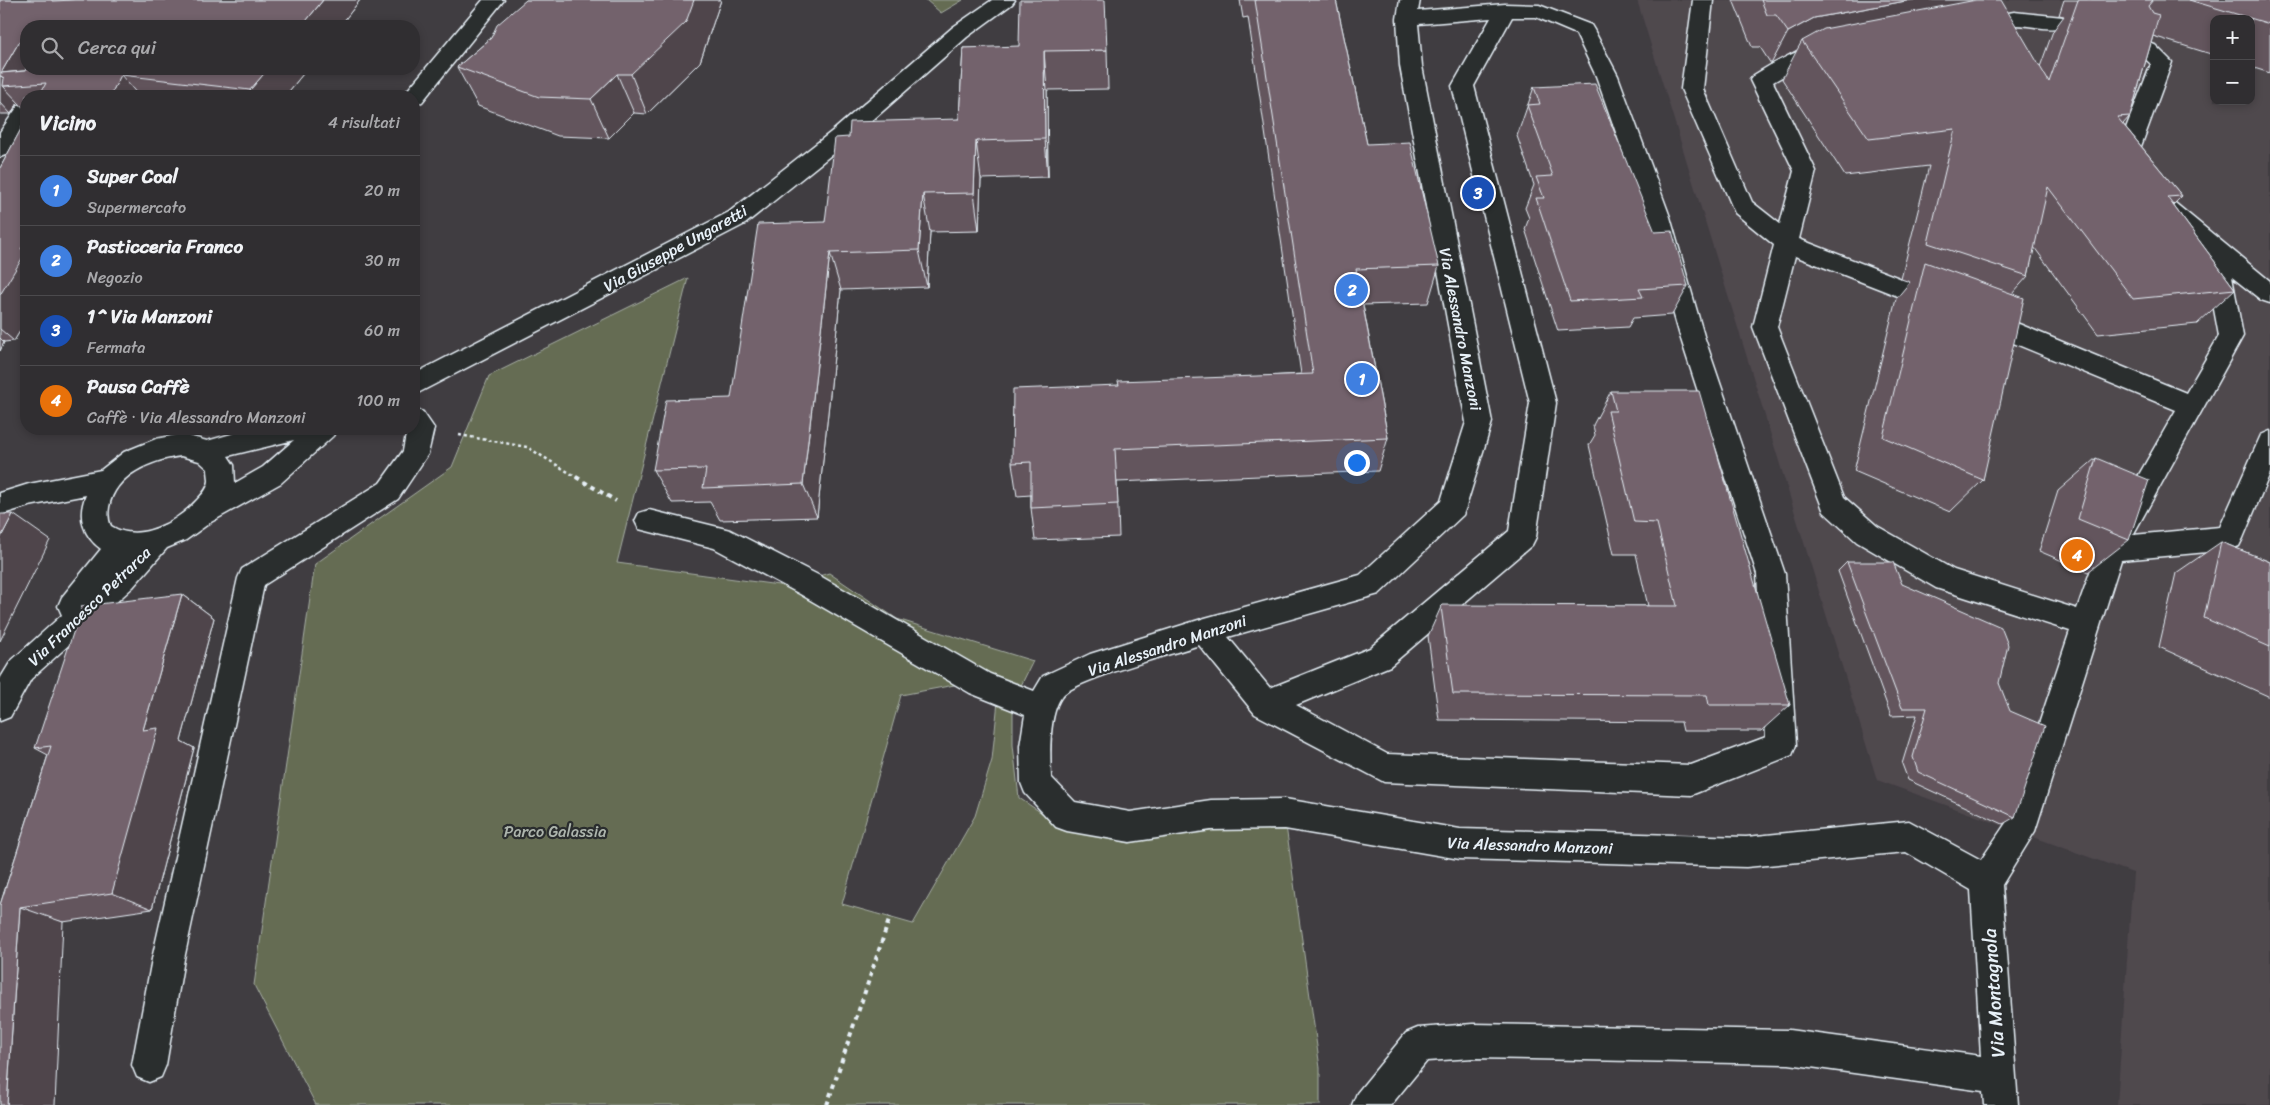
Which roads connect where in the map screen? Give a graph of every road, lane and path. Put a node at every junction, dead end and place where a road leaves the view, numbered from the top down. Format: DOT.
graph roads {
  1 [pos="494,0"];
  2 [pos="1005,0"];
  3 [pos="1703,0"];
  4 [pos="1408,9"];
  5 [pos="1505,10"];
  6 [pos="1965,22"];
  7 [pos="2056,22"];
  8 [pos="2130,46"];
  9 [pos="1845,50"];
  10 [pos="420,90"];
  11 [pos="20,120"];
  12 [pos="0,149"];
  13 [pos="1787,243"];
  14 [pos="2215,251"];
  15 [pos="2270,294"];
  16 [pos="420,382"];
  17 [pos="2192,406"];
  18 [pos="420,425"];
  19 [pos="266,435"];
  20 [pos="317,435"];
  21 [pos="416,435"];
  22 [pos="181,437"];
  23 [pos="2270,442"];
  24 [pos="210,451"];
  25 [pos="108,480"];
  26 [pos="0,504"];
  27 [pos="205,513"];
  28 [pos="649,521"];
  29 [pos="157,541"];
  30 [pos="2111,549"];
  31 [pos="115,552"];
  32 [pos="2086,624"];
  33 [pos="1205,630"];
  34 [pos="21,670"];
  35 [pos="1265,704"];
  36 [pos="0,707"];
  37 [pos="1042,707"];
  38 [pos="1986,881"];
  39 [pos="890,917"];
  40 [pos="149,1065"];
  41 [pos="1999,1090"];
  42 [pos="827,1105"];
  43 [pos="1369,1105"];
  1 -- 10 [label="street"];
  2 -- 16 [label="street, Via Giuseppe Ungaretti"];
  3 -- 13 [label="street"];
  4 -- 5 [label="street"];
  4 -- 33 [label="street, Via Alessandro Manzoni"];
  5 -- 35 [label="street"];
  5 -- 35 [label="street"];
  6 -- 7 [label="street"];
  8 -- 14 [label="street"];
  9 -- 13 [label="street"];
  11 -- 12 [label="street"];
  13 -- 17 [label="street"];
  13 -- 32 [label="street"];
  14 -- 15 [label="street"];
  14 -- 17 [label="street"];
  17 -- 30 [label="street"];
  18 -- 28 [label="path"];
  19 -- 24 [label="street"];
  20 -- 27 [label="street"];
  21 -- 40 [label="street"];
  22 -- 24 [label="street, Via Francesco Petrarca"];
  22 -- 25 [label="street, Via Francesco Petrarca"];
  23 -- 30 [label="street"];
  24 -- 27 [label="street, Via Francesco Petrarca"];
  25 -- 26 [label="street, Via Francesco Petrarca"];
  25 -- 29 [label="street, Via Francesco Petrarca"];
  27 -- 29 [label="street, Via Francesco Petrarca"];
  28 -- 37 [label="street"];
  29 -- 34 [label="street, Via Francesco Petrarca"];
  30 -- 32 [label="street"];
  31 -- 34 [label="street, Via Francesco Petrarca"];
  32 -- 38 [label="street"];
  33 -- 35 [label="street"];
  33 -- 37 [label="street, Via Alessandro Manzoni"];
  34 -- 36 [label="street, Via Francesco Petrarca"];
  37 -- 38 [label="street, Via Alessandro Manzoni"];
  38 -- 41 [label="street, Via Montagnola"];
  39 -- 42 [label="path"];
  41 -- 43 [label="street"];
}
